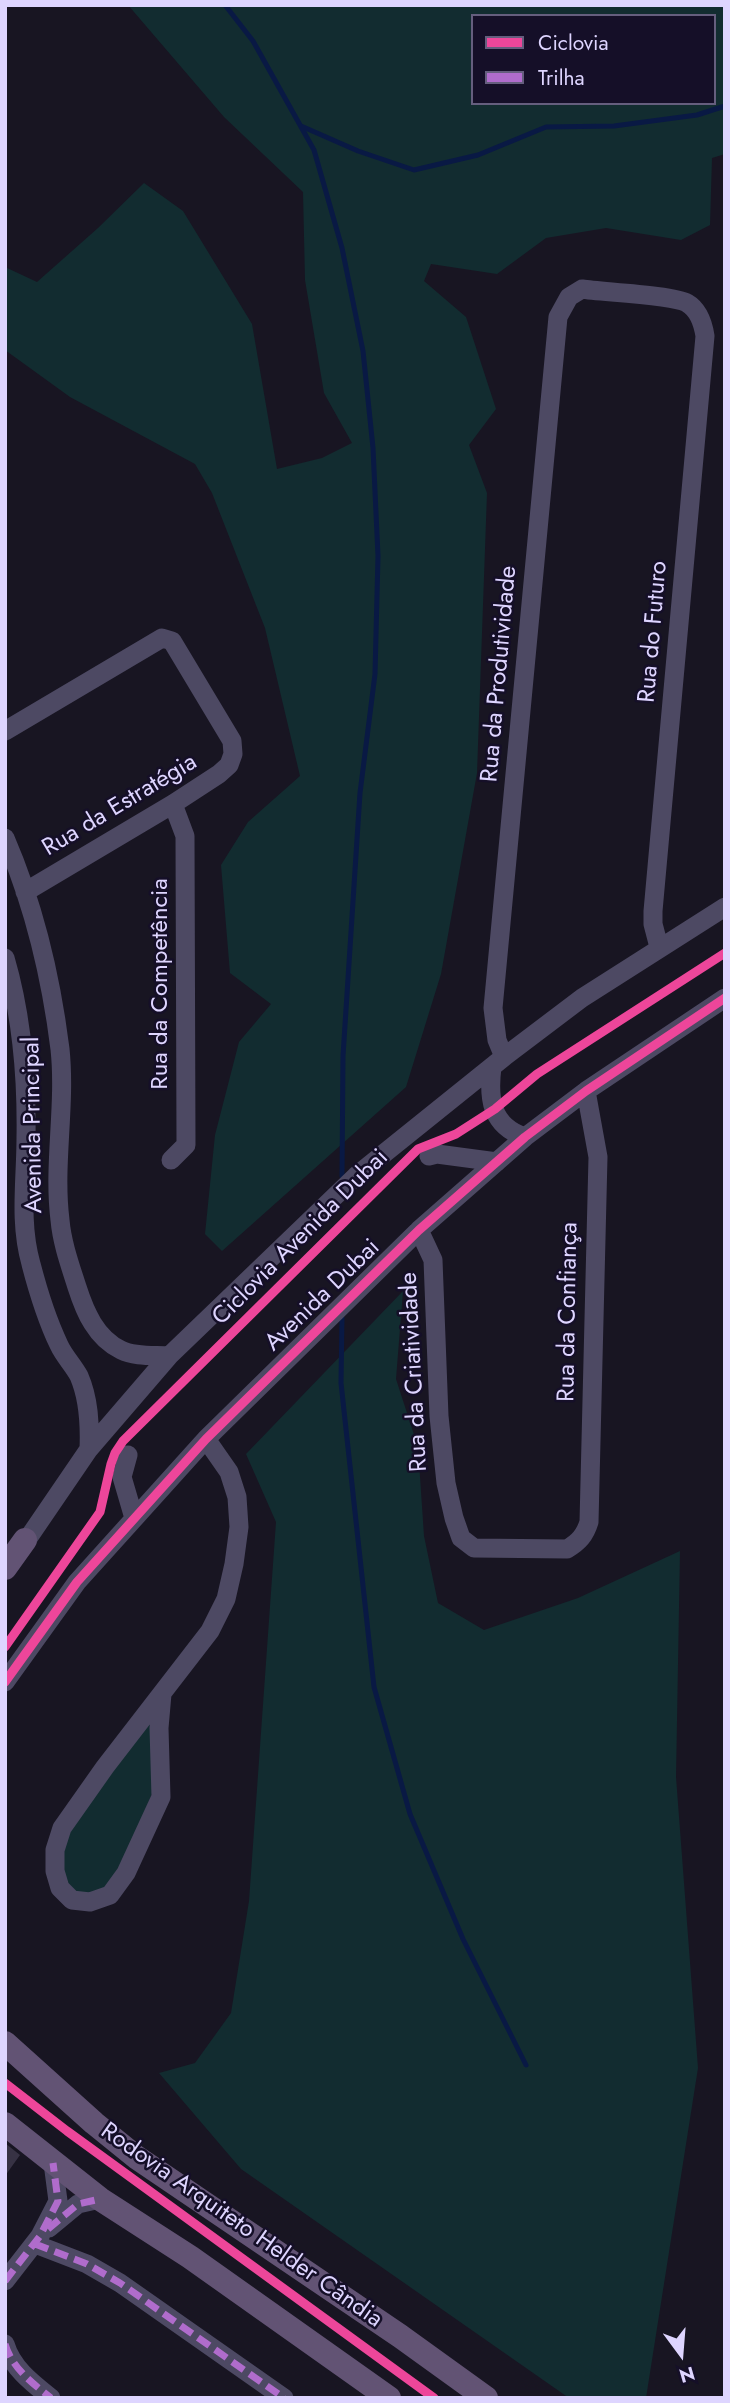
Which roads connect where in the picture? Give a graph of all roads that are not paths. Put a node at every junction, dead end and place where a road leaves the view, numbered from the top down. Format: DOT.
graph roads {
  1 [pos="569,297"];
  2 [pos="5,731"];
  3 [pos="173,804"];
  4 [pos="5,838"];
  5 [pos="25,892"];
  6 [pos="725,907"];
  7 [pos="659,947"];
  8 [pos="5,958"];
  9 [pos="725,998"];
  10 [pos="498,1062"];
  11 [pos="586,1091"];
  12 [pos="525,1137"];
  13 [pos="429,1156"];
  14 [pos="171,1160"];
  15 [pos="497,1162"];
  16 [pos="419,1230"];
  17 [pos="169,1356"];
  18 [pos="206,1439"];
  19 [pos="89,1449"];
  20 [pos="128,1455"];
  21 [pos="134,1518"];
  22 [pos="25,1540"];
  23 [pos="474,1548"];
  24 [pos="5,1567"];
  25 [pos="5,1575"];
  26 [pos="5,1682"];
  27 [pos="162,1694"];
  28 [pos="5,2043"];
  29 [pos="5,2124"];
  30 [pos="53,2163"];
  31 [pos="100,2199"];
  32 [pos="38,2240"];
  33 [pos="5,2281"];
  34 [pos="5,2344"];
  35 [pos="51,2398"];
  36 [pos="284,2398"];
  37 [pos="389,2398"];
  38 [pos="486,2398"];
  1 -- 7 [label="street, Rua do Futuro"];
  1 -- 10 [label="street, Rua da Produtividade"];
  2 -- 3 [label="street, Rua da Estratégia"];
  3 -- 5 [label="street, Rua da Estratégia"];
  3 -- 14 [label="street, Rua da Competência"];
  4 -- 5 [label="street, Avenida Principal"];
  5 -- 17 [label="street, Avenida Principal"];
  6 -- 7 [label="street"];
  7 -- 10 [label="street"];
  8 -- 19 [label="street, Avenida Principal"];
  9 -- 11 [label="street, Avenida Dubai"];
  10 -- 12 [label="street, Rua da Produtividade"];
  10 -- 17 [label="street"];
  11 -- 12 [label="street, Avenida Dubai"];
  11 -- 23 [label="street, Rua da Confiança"];
  12 -- 15 [label="street, Avenida Dubai"];
  13 -- 15 [label="street"];
  15 -- 16 [label="street, Avenida Dubai"];
  16 -- 18 [label="street, Avenida Dubai"];
  16 -- 23 [label="street, Rua da Criatividade"];
  17 -- 19 [label="street"];
  18 -- 21 [label="street, Avenida Dubai"];
  18 -- 27 [label="street"];
  19 -- 22 [label="street"];
  20 -- 21 [label="street"];
  21 -- 26 [label="street, Avenida Dubai"];
  22 -- 24 [label="main road"];
  22 -- 25 [label="street"];
  27 -- 27 [label="street"];
  28 -- 38 [label="main road, Rodovia Arquiteto Helder Cândia"];
  29 -- 30 [label="main road"];
  30 -- 31 [label="main road"];
  30 -- 32 [label="street"];
  31 -- 32 [label="street"];
  31 -- 37 [label="main road"];
  32 -- 33 [label="street"];
  32 -- 36 [label="street"];
  34 -- 35 [label="street"];
}
